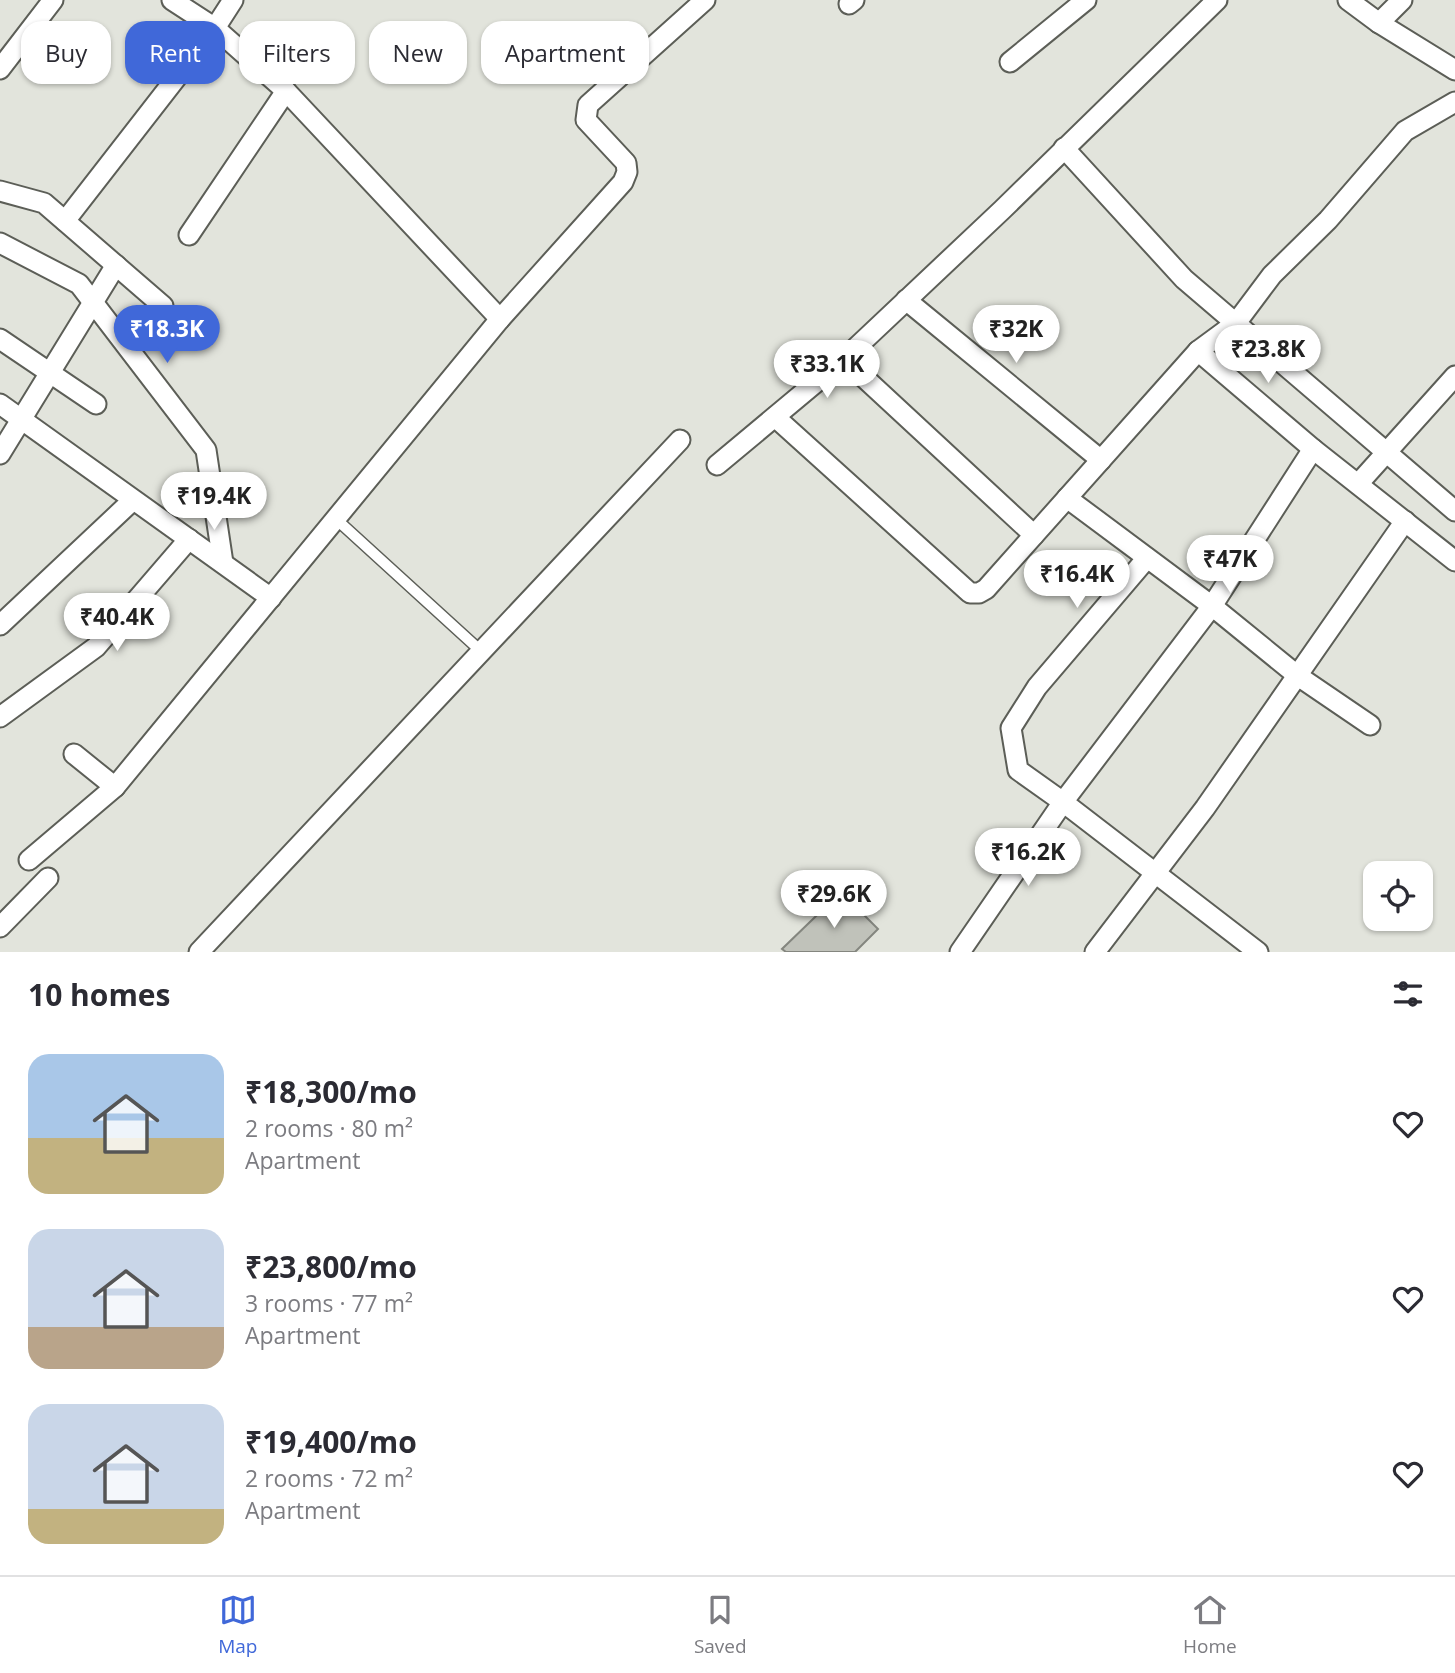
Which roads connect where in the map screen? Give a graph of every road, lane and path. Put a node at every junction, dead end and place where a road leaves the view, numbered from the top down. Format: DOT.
graph roads {
  1 [pos="53,0"];
  2 [pos="172,0"];
  3 [pos="233,0"];
  4 [pos="705,0"];
  5 [pos="1086,0"];
  6 [pos="1217,0"];
  7 [pos="1348,0"];
  8 [pos="1402,0"];
  9 [pos="205,21"];
  10 [pos="219,21"];
  11 [pos="1379,23"];
  12 [pos="225,36"];
  13 [pos="1010,62"];
  14 [pos="0,69"];
  15 [pos="1455,69"];
  16 [pos="171,84"];
  17 [pos="286,91"];
  18 [pos="1455,102"];
  19 [pos="1064,148"];
  20 [pos="0,191"];
  21 [pos="65,221"];
  22 [pos="190,235"];
  23 [pos="0,243"];
  24 [pos="116,265"];
  25 [pos="906,300"];
  26 [pos="94,302"];
  27 [pos="163,306"];
  28 [pos="500,319"];
  29 [pos="1236,323"];
  30 [pos="0,339"];
  31 [pos="1198,351"];
  32 [pos="844,359"];
  33 [pos="50,373"];
  34 [pos="1455,376"];
  35 [pos="0,404"];
  36 [pos="96,404"];
  37 [pos="775,417"];
  38 [pos="22,420"];
  39 [pos="680,440"];
  40 [pos="1313,449"];
  41 [pos="1386,452"];
  42 [pos="0,454"];
  43 [pos="1101,460"];
  44 [pos="717,465"];
  45 [pos="1358,484"];
  46 [pos="1066,498"];
  47 [pos="133,500"];
  48 [pos="1455,511"];
  49 [pos="336,519"];
  50 [pos="1405,521"];
  51 [pos="1034,536"];
  52 [pos="189,539"];
  53 [pos="1147,558"];
  54 [pos="1455,561"];
  55 [pos="223,563"];
  56 [pos="271,598"];
  57 [pos="1212,606"];
  58 [pos="0,625"];
  59 [pos="482,653"];
  60 [pos="1298,676"];
  61 [pos="0,717"];
  62 [pos="1370,725"];
  63 [pos="74,754"];
  64 [pos="115,787"];
  65 [pos="1063,802"];
  66 [pos="29,860"];
  67 [pos="1155,873"];
  68 [pos="47,878"];
  69 [pos="0,927"];
  70 [pos="1255,951"];
  71 [pos="199,952"];
  72 [pos="960,952"];
  73 [pos="1095,952"];
  1 -- 14 [label="street"];
  2 -- 9 [label="street"];
  3 -- 10 [label="street"];
  4 -- 28 [label="street"];
  5 -- 13 [label="street"];
  6 -- 19 [label="street"];
  7 -- 11 [label="street"];
  8 -- 11 [label="street"];
  11 -- 15 [label="street"];
  12 -- 17 [label="street"];
  16 -- 21 [label="street"];
  17 -- 22 [label="street"];
  17 -- 28 [label="street"];
  18 -- 29 [label="street"];
  19 -- 25 [label="street"];
  19 -- 29 [label="street"];
  20 -- 21 [label="street"];
  21 -- 24 [label="street"];
  23 -- 26 [label="street"];
  24 -- 26 [label="street"];
  24 -- 27 [label="street"];
  25 -- 32 [label="street"];
  25 -- 43 [label="street"];
  26 -- 33 [label="street"];
  26 -- 55 [label="street"];
  28 -- 49 [label="street"];
  29 -- 31 [label="street"];
  29 -- 41 [label="street"];
  30 -- 33 [label="street"];
  31 -- 40 [label="street"];
  31 -- 43 [label="street"];
  32 -- 37 [label="street"];
  32 -- 51 [label="street"];
  33 -- 36 [label="street"];
  33 -- 38 [label="street"];
  34 -- 41 [label="street"];
  35 -- 38 [label="street"];
  37 -- 44 [label="street"];
  37 -- 51 [label="street"];
  38 -- 42 [label="street"];
  38 -- 47 [label="street"];
  39 -- 59 [label="street"];
  40 -- 45 [label="street"];
  40 -- 57 [label="street"];
  41 -- 45 [label="street"];
  41 -- 48 [label="street"];
  43 -- 46 [label="street"];
  45 -- 50 [label="street"];
  46 -- 51 [label="street"];
  46 -- 53 [label="street"];
  47 -- 52 [label="street"];
  47 -- 58 [label="street"];
  49 -- 56 [label="street"];
  49 -- 59 [label="lane"];
  50 -- 54 [label="street"];
  50 -- 60 [label="street"];
  52 -- 55 [label="street"];
  52 -- 61 [label="street"];
  53 -- 57 [label="street"];
  53 -- 65 [label="street"];
  55 -- 56 [label="street"];
  56 -- 64 [label="street"];
  57 -- 60 [label="street"];
  57 -- 65 [label="street"];
  59 -- 71 [label="street"];
  60 -- 62 [label="street"];
  60 -- 67 [label="street"];
  63 -- 64 [label="street"];
  64 -- 66 [label="street"];
  65 -- 67 [label="street"];
  65 -- 72 [label="street"];
  67 -- 70 [label="street"];
  67 -- 73 [label="street"];
  68 -- 69 [label="street"];
}
